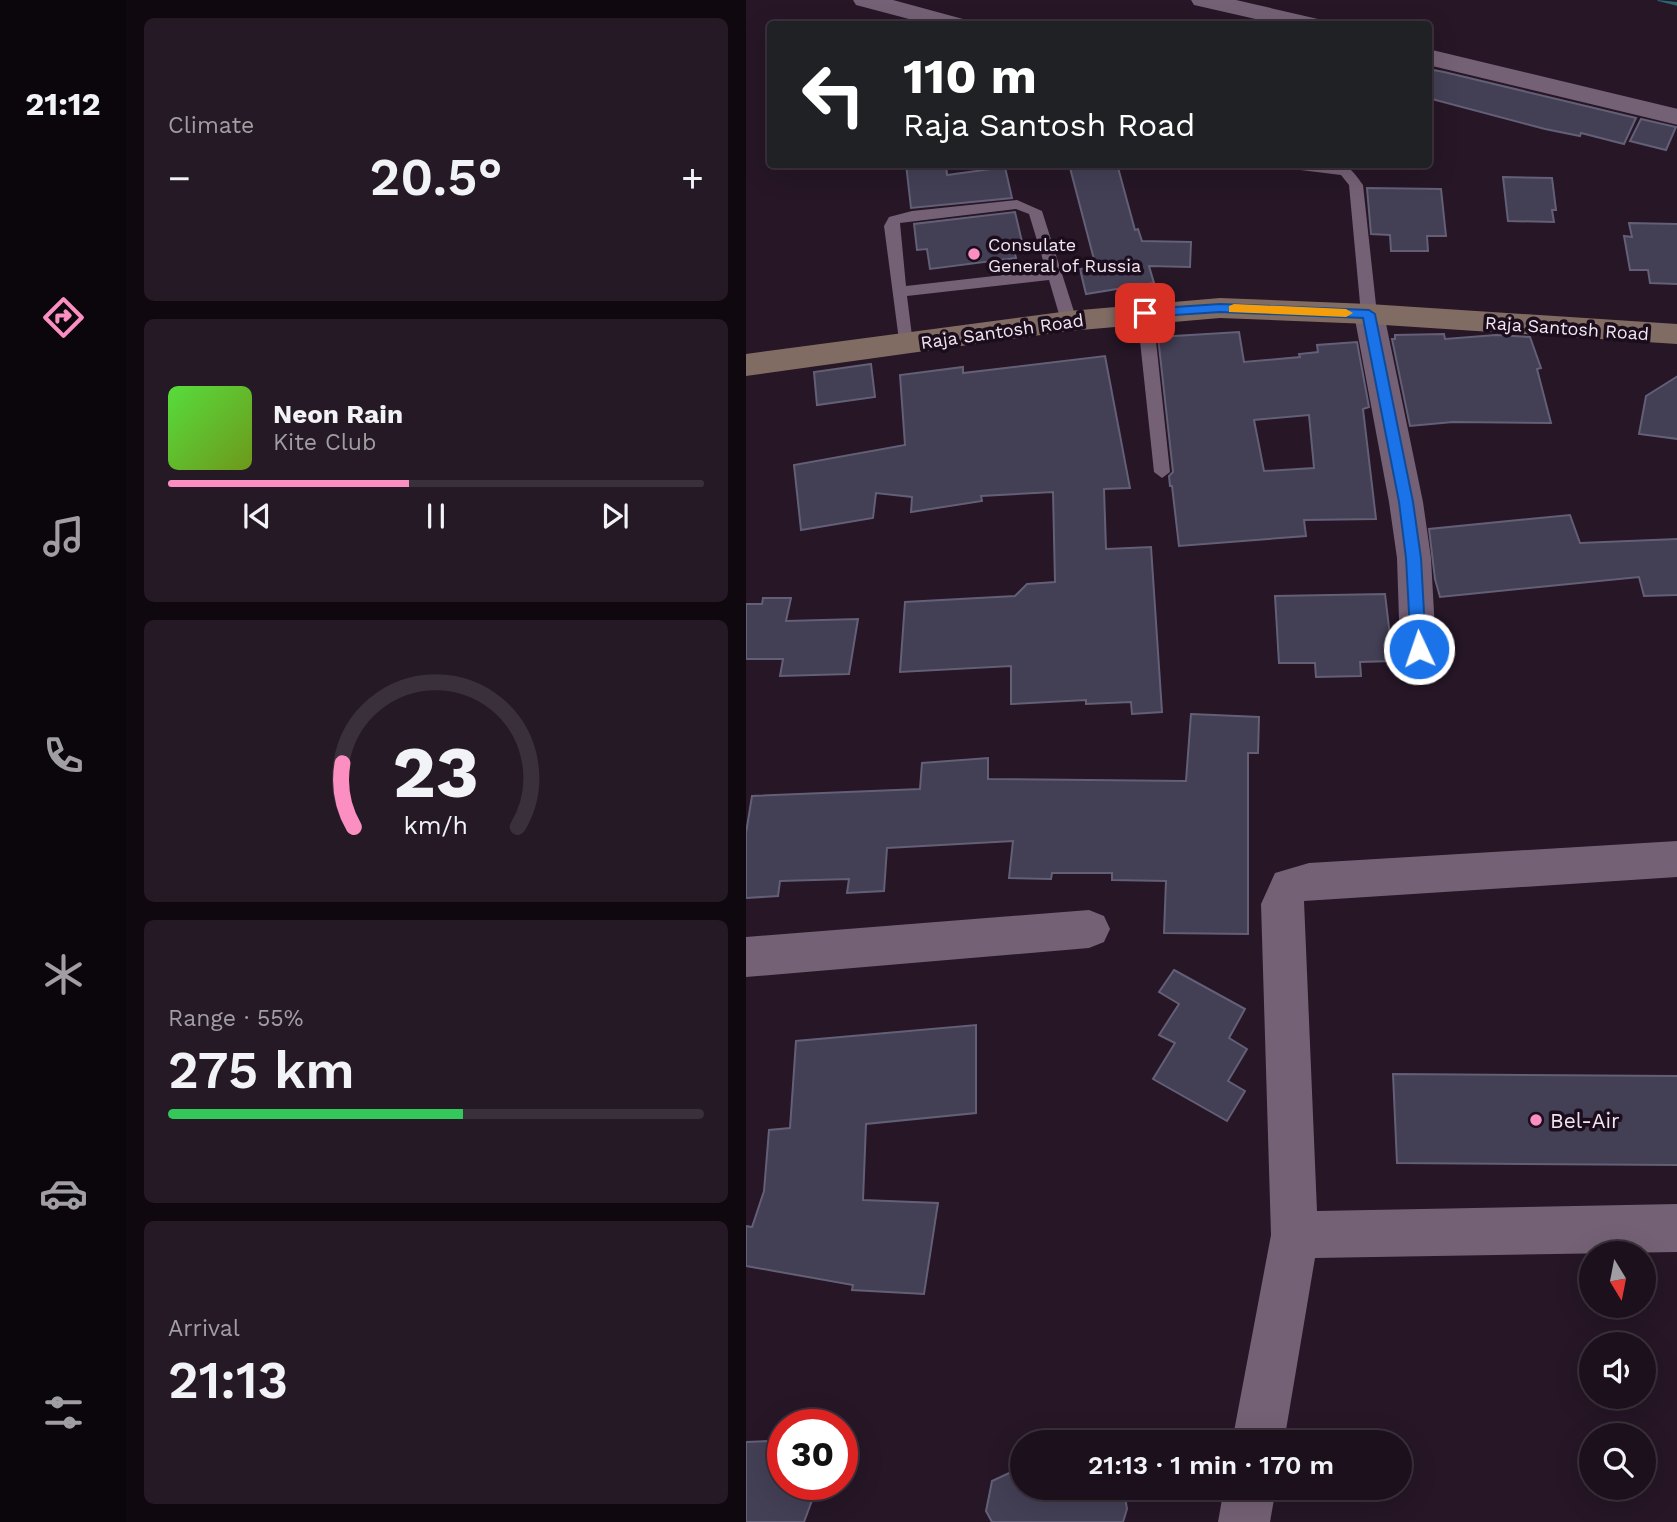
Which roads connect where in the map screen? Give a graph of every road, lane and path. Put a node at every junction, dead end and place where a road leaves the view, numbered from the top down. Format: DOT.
graph roads {
  1 [pos="865,0"];
  2 [pos="1203,0"];
  3 [pos="943,21"];
  4 [pos="1296,21"];
  5 [pos="1432,58"];
  6 [pos="1678,117"];
  7 [pos="1315,168"];
  8 [pos="1055,274"];
  9 [pos="899,292"];
  10 [pos="1145,313"];
  11 [pos="1369,314"];
  12 [pos="1069,321"];
  13 [pos="1678,334"];
  14 [pos="905,344"];
  15 [pos="746,365"];
  16 [pos="1162,472"];
  17 [pos="1419,649"];
  18 [pos="1678,859"];
  19 [pos="1089,929"];
  20 [pos="746,957"];
  21 [pos="1678,1228"];
  22 [pos="1295,1236"];
  23 [pos="1260,1430"];
  24 [pos="1248,1500"];
  25 [pos="1244,1522"];
  1 -- 3 [label="street"];
  2 -- 4 [label="street"];
  5 -- 6 [label="street"];
  7 -- 11 [label="lane"];
  8 -- 9 [label="lane"];
  8 -- 9 [label="lane"];
  8 -- 12 [label="lane"];
  9 -- 14 [label="lane"];
  10 -- 11 [label="main road, Raja Santosh Road"];
  10 -- 12 [label="main road, Raja Santosh Road"];
  10 -- 16 [label="lane"];
  11 -- 13 [label="main road, Raja Santosh Road"];
  11 -- 17 [label="street"];
  12 -- 14 [label="main road, Raja Santosh Road"];
  14 -- 15 [label="main road, Raja Santosh Road"];
  18 -- 22 [label="street"];
  19 -- 20 [label="street"];
  21 -- 22 [label="street"];
  22 -- 23 [label="street"];
  24 -- 25 [label="street"];
}
